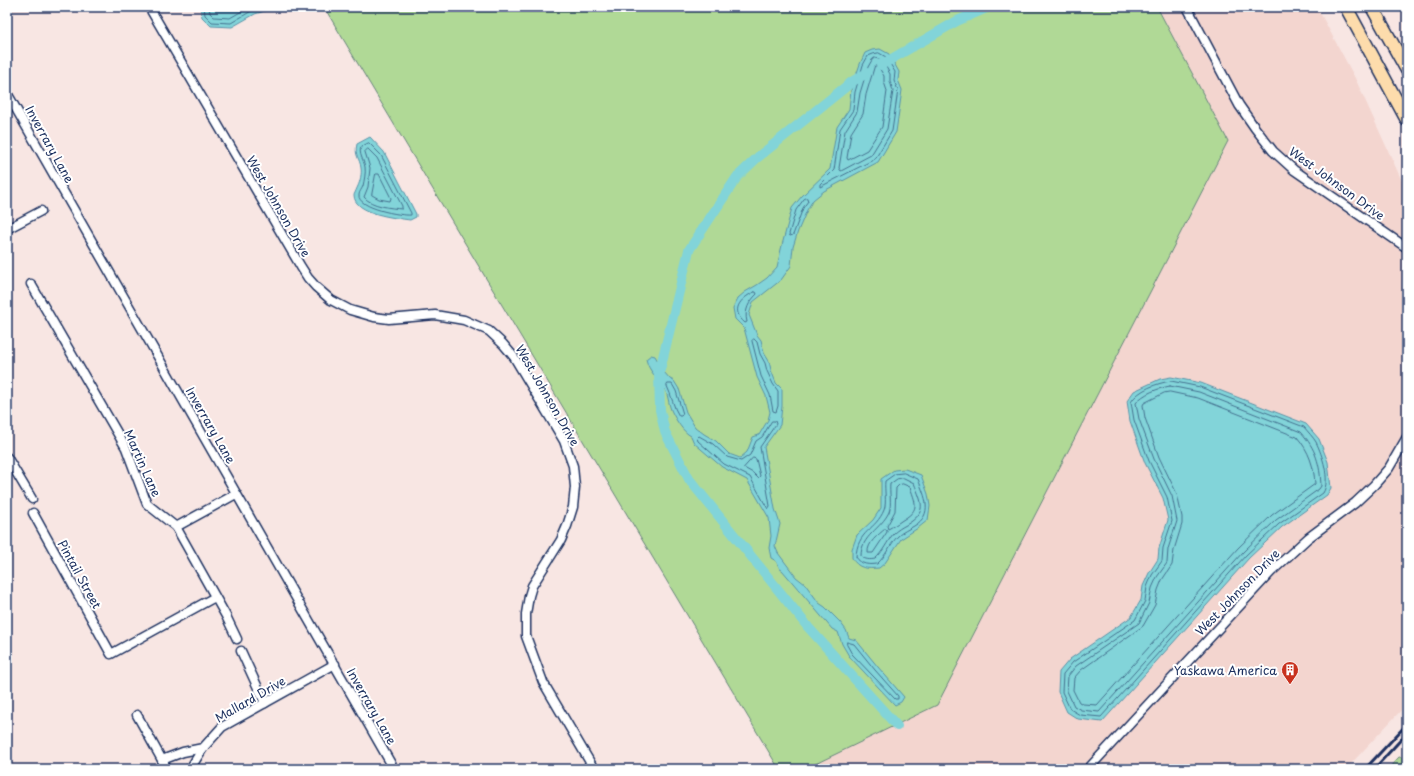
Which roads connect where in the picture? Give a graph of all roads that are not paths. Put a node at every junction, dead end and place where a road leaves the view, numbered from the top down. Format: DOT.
graph roads {
  1 [pos="149,7"];
  2 [pos="1186,7"];
  3 [pos="1346,7"];
  4 [pos="1372,7"];
  5 [pos="1407,70"];
  6 [pos="9,98"];
  7 [pos="1407,120"];
  8 [pos="41,211"];
  9 [pos="7,229"];
  10 [pos="1407,248"];
  11 [pos="31,284"];
  12 [pos="1407,437"];
  13 [pos="7,457"];
  14 [pos="236,494"];
  15 [pos="32,498"];
  16 [pos="33,513"];
  17 [pos="176,527"];
  18 [pos="215,597"];
  19 [pos="237,639"];
  20 [pos="241,651"];
  21 [pos="335,664"];
  22 [pos="265,703"];
  23 [pos="137,715"];
  24 [pos="204,748"];
  25 [pos="162,760"];
  26 [pos="167,769"];
  27 [pos="190,769"];
  28 [pos="394,769"];
  29 [pos="594,769"];
  30 [pos="1088,769"];
  1 -- 29 [label="street, West Johnson Drive"];
  2 -- 10 [label="street, West Johnson Drive"];
  3 -- 7 [label="main road"];
  4 -- 5 [label="main road"];
  6 -- 14 [label="street, Inverrary Lane"];
  8 -- 9 [label="street"];
  11 -- 17 [label="street, Martin Lane"];
  12 -- 30 [label="street, West Johnson Drive"];
  13 -- 15 [label="street"];
  14 -- 17 [label="street"];
  14 -- 21 [label="street, Inverrary Lane"];
  16 -- 18 [label="street, Pintail Street"];
  17 -- 18 [label="street, Martin Lane"];
  18 -- 19 [label="street, Martin Lane"];
  20 -- 22 [label="street"];
  21 -- 22 [label="street, Mallard Drive"];
  21 -- 28 [label="street, Inverrary Lane"];
  22 -- 24 [label="street, Mallard Drive"];
  23 -- 25 [label="street"];
  24 -- 25 [label="street"];
  24 -- 27 [label="street, Mallard Drive"];
  25 -- 26 [label="street"];
}
